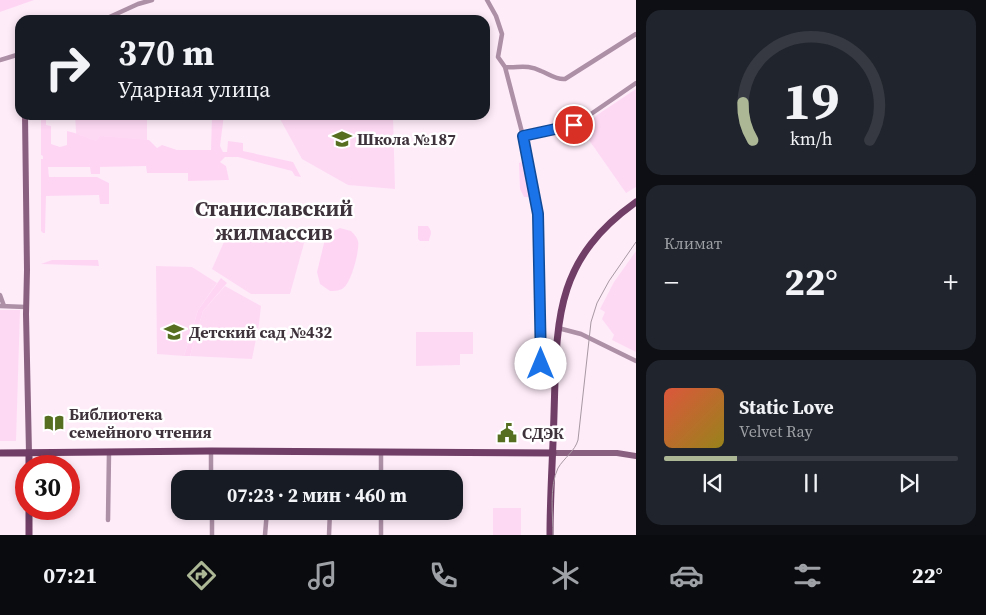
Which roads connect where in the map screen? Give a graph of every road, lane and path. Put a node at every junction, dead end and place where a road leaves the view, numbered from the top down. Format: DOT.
graph roads {
  1 [pos="152,0"];
  2 [pos="486,0"];
  3 [pos="114,15"];
  4 [pos="636,34"];
  5 [pos="15,56"];
  6 [pos="0,60"];
  7 [pos="504,67"];
  8 [pos="636,83"];
  9 [pos="25,120"];
  10 [pos="523,136"];
  11 [pos="636,202"];
  12 [pos="0,294"];
  13 [pos="2,306"];
  14 [pos="26,307"];
  15 [pos="558,328"];
  16 [pos="636,361"];
  17 [pos="556,369"];
  18 [pos="211,451"];
  19 [pos="109,452"];
  20 [pos="381,452"];
  21 [pos="0,453"];
  22 [pos="28,453"];
  23 [pos="553,453"];
  24 [pos="636,456"];
  25 [pos="212,470"];
  26 [pos="381,470"];
  27 [pos="29,520"];
  28 [pos="108,520"];
  29 [pos="212,520"];
  30 [pos="266,520"];
  31 [pos="330,520"];
  32 [pos="381,520"];
  33 [pos="29,535"];
  34 [pos="212,535"];
  35 [pos="266,535"];
  36 [pos="329,535"];
  37 [pos="381,535"];
  38 [pos="550,535"];
  1 -- 3 [label="street"];
  2 -- 7 [label="street"];
  4 -- 7 [label="street"];
  5 -- 6 [label="street"];
  7 -- 10 [label="street"];
  8 -- 10 [label="street"];
  9 -- 14 [label="street"];
  10 -- 17 [label="street"];
  11 -- 15 [label="main road"];
  12 -- 13 [label="street"];
  13 -- 14 [label="street"];
  14 -- 22 [label="street"];
  15 -- 16 [label="street"];
  15 -- 17 [label="main road"];
  17 -- 23 [label="main road"];
  18 -- 19 [label="main road"];
  18 -- 20 [label="main road"];
  18 -- 25 [label="street"];
  19 -- 22 [label="main road"];
  19 -- 28 [label="street"];
  20 -- 23 [label="main road"];
  20 -- 26 [label="street"];
  21 -- 22 [label="main road"];
  23 -- 24 [label="street"];
  23 -- 38 [label="main road"];
  27 -- 33 [label="main road"];
  29 -- 34 [label="street"];
  30 -- 35 [label="street"];
  31 -- 36 [label="street"];
  32 -- 37 [label="street"];
}
